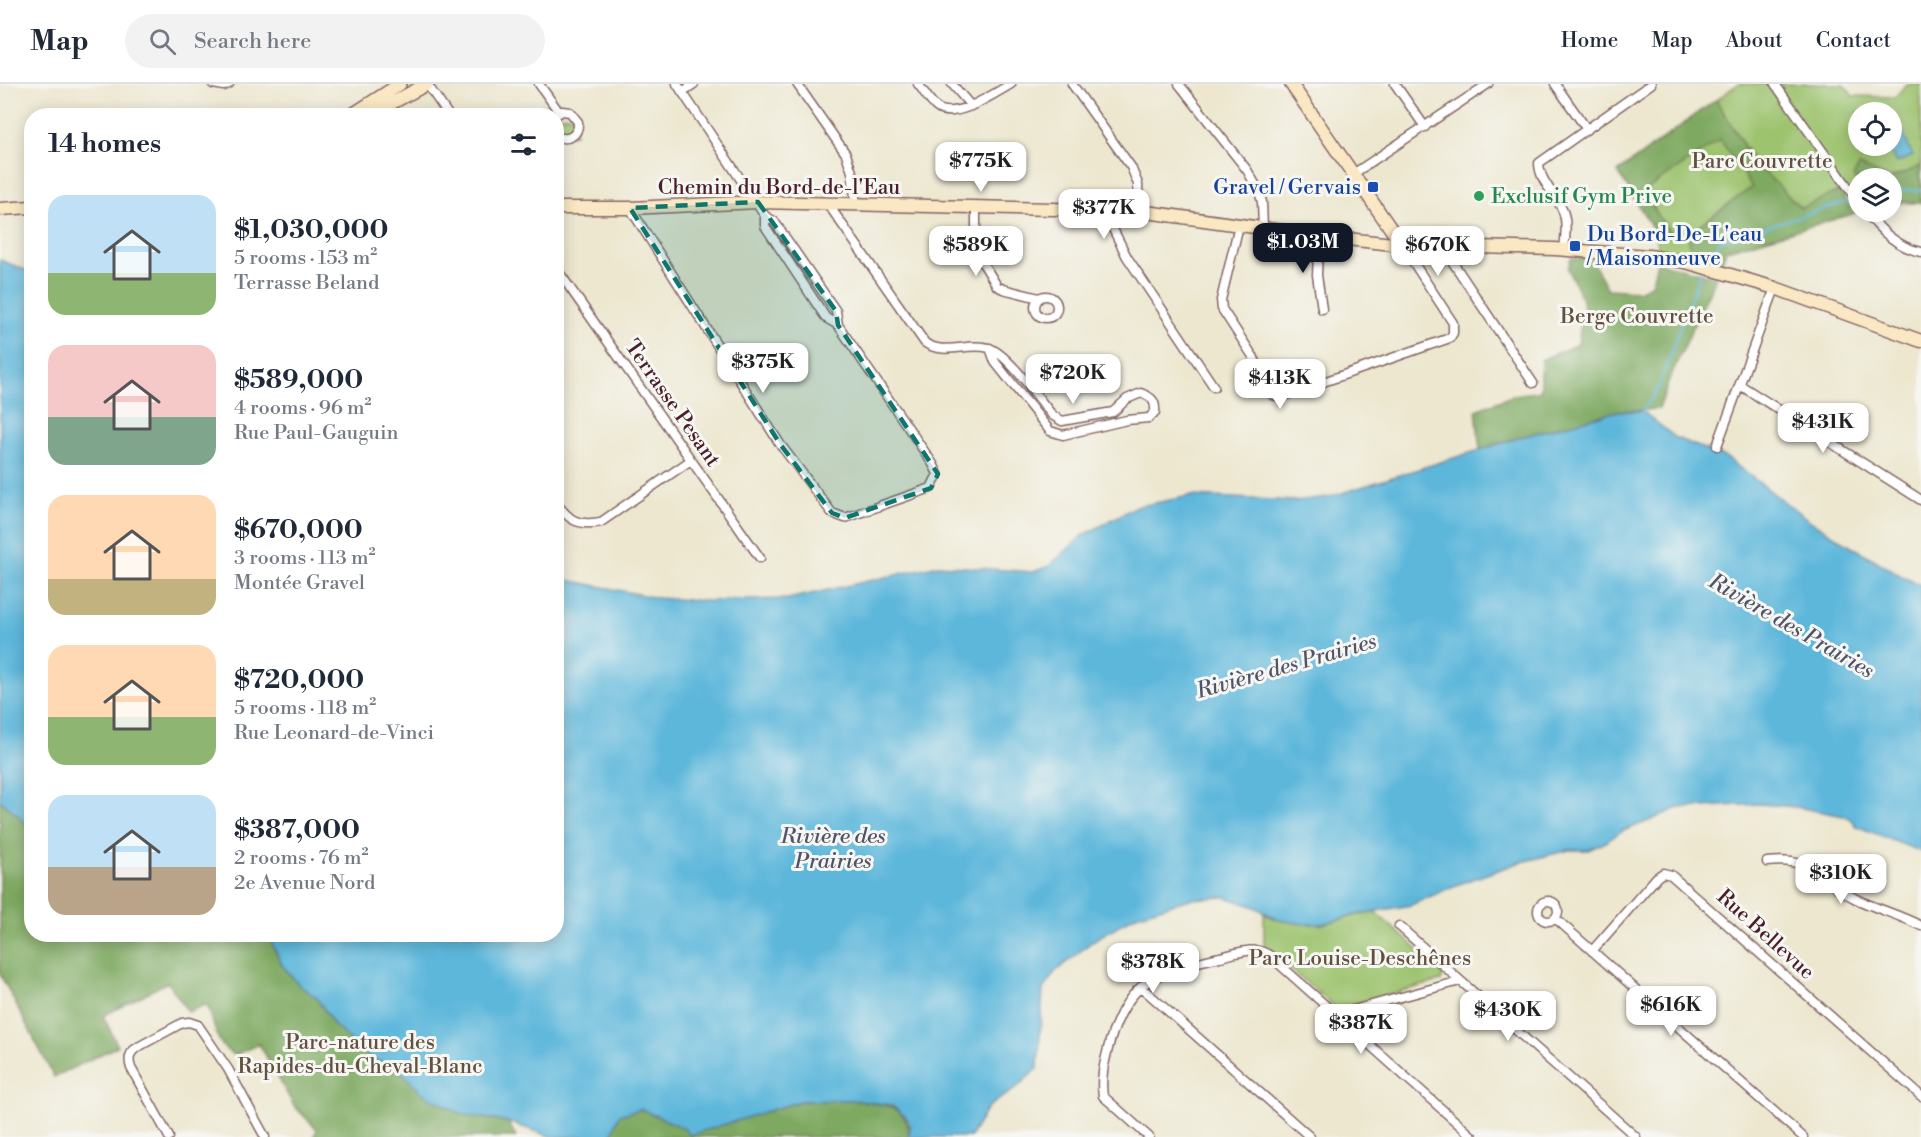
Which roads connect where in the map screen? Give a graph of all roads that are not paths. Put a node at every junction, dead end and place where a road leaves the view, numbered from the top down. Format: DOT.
graph roads {
  1 [pos="213,84"];
  2 [pos="229,84"];
  3 [pos="400,84"];
  4 [pos="427,84"];
  5 [pos="539,84"];
  6 [pos="677,84"];
  7 [pos="694,84"];
  8 [pos="797,84"];
  9 [pos="918,84"];
  10 [pos="952,84"];
  11 [pos="1011,84"];
  12 [pos="1072,84"];
  13 [pos="1179,84"];
  14 [pos="1290,84"];
  15 [pos="1395,84"];
  16 [pos="1488,84"];
  17 [pos="1555,84"];
  18 [pos="1651,84"];
  19 [pos="1775,84"];
  20 [pos="682,92"];
  21 [pos="971,106"];
  22 [pos="362,108"];
  23 [pos="383,108"];
  24 [pos="444,108"];
  25 [pos="553,108"];
  26 [pos="564,112"];
  27 [pos="1425,127"];
  28 [pos="1586,128"];
  29 [pos="564,139"];
  30 [pos="1353,174"];
  31 [pos="1848,187"];
  32 [pos="758,202"];
  33 [pos="828,204"];
  34 [pos="856,205"];
  35 [pos="976,207"];
  36 [pos="24,208"];
  37 [pos="564,208"];
  38 [pos="630,208"];
  39 [pos="0,209"];
  40 [pos="1104,211"];
  41 [pos="1139,211"];
  42 [pos="1875,222"];
  43 [pos="1239,225"];
  44 [pos="1263,228"];
  45 [pos="1319,236"];
  46 [pos="1402,245"];
  47 [pos="1442,246"];
  48 [pos="1564,251"];
  49 [pos="1921,252"];
  50 [pos="564,280"];
  51 [pos="1775,288"];
  52 [pos="1039,298"];
  53 [pos="1322,309"];
  54 [pos="1921,341"];
  55 [pos="990,348"];
  56 [pos="1533,383"];
  57 [pos="1740,385"];
  58 [pos="1214,387"];
  59 [pos="1062,421"];
  60 [pos="1058,434"];
  61 [pos="1718,446"];
  62 [pos="691,460"];
  63 [pos="1921,500"];
  64 [pos="564,512"];
  65 [pos="760,558"];
  66 [pos="1767,862"];
  67 [pos="1556,918"];
  68 [pos="1399,926"];
  69 [pos="1921,926"];
  70 [pos="1592,951"];
  71 [pos="1460,981"];
  72 [pos="1141,987"];
  73 [pos="1335,1015"];
  74 [pos="1921,1096"];
  75 [pos="168,1137"];
  76 [pos="265,1137"];
  77 [pos="1149,1137"];
  78 [pos="1310,1137"];
  79 [pos="1473,1137"];
  80 [pos="1636,1137"];
  81 [pos="1803,1137"];
  1 -- 2 [label="street"];
  3 -- 22 [label="street"];
  4 -- 23 [label="street"];
  4 -- 24 [label="street"];
  5 -- 25 [label="street"];
  6 -- 20 [label="street"];
  7 -- 20 [label="street"];
  8 -- 34 [label="street"];
  9 -- 21 [label="street"];
  10 -- 21 [label="street"];
  11 -- 21 [label="street"];
  12 -- 41 [label="street"];
  13 -- 44 [label="street"];
  14 -- 30 [label="street"];
  15 -- 27 [label="street"];
  16 -- 27 [label="street"];
  17 -- 28 [label="street"];
  18 -- 28 [label="street"];
  19 -- 31 [label="street"];
  20 -- 32 [label="street"];
  26 -- 29 [label="street"];
  27 -- 30 [label="street"];
  28 -- 48 [label="street"];
  30 -- 46 [label="street"];
  32 -- 33 [label="street, Chemin du Bord-de-l'Eau"];
  32 -- 38 [label="street, Chemin du Bord-de-l'Eau"];
  32 -- 38 [label="street"];
  33 -- 34 [label="street, Chemin du Bord-de-l'Eau"];
  33 -- 55 [label="street"];
  34 -- 35 [label="street, Chemin du Bord-de-l'Eau"];
  35 -- 40 [label="street, Chemin du Bord-de-l'Eau"];
  35 -- 52 [label="street"];
  36 -- 39 [label="street"];
  37 -- 38 [label="street, Chemin du Bord-de-l'Eau"];
  40 -- 41 [label="street, Chemin du Bord-de-l'Eau"];
  40 -- 58 [label="street"];
  41 -- 43 [label="street, Chemin du Bord-de-l'Eau"];
  42 -- 49 [label="street"];
  43 -- 44 [label="street, Chemin du Bord-de-l'Eau"];
  43 -- 46 [label="street"];
  44 -- 45 [label="street, Chemin du Bord-de-l'Eau"];
  45 -- 46 [label="street, Chemin du Bord-de-l'Eau"];
  45 -- 53 [label="street"];
  46 -- 47 [label="street, Chemin du Bord-de-l'Eau"];
  47 -- 48 [label="street, Chemin du Bord-de-l'Eau"];
  47 -- 56 [label="street"];
  48 -- 51 [label="street, Chemin du Bord-de-l'Eau"];
  50 -- 62 [label="street, Terrasse Pesant"];
  51 -- 54 [label="street, Chemin du Bord-de-l'Eau"];
  51 -- 57 [label="street"];
  55 -- 59 [label="street"];
  55 -- 60 [label="street"];
  57 -- 61 [label="street"];
  57 -- 63 [label="street"];
  59 -- 60 [label="street"];
  59 -- 60 [label="street"];
  62 -- 64 [label="street"];
  62 -- 65 [label="street, Terrasse Pesant"];
  66 -- 69 [label="street"];
  67 -- 70 [label="street"];
  68 -- 71 [label="street"];
  70 -- 74 [label="street, Rue Bellevue"];
  70 -- 81 [label="street"];
  71 -- 73 [label="street"];
  71 -- 80 [label="street"];
  72 -- 73 [label="street"];
  72 -- 77 [label="street"];
  72 -- 78 [label="street"];
  73 -- 79 [label="street"];
  75 -- 76 [label="street"];
}
